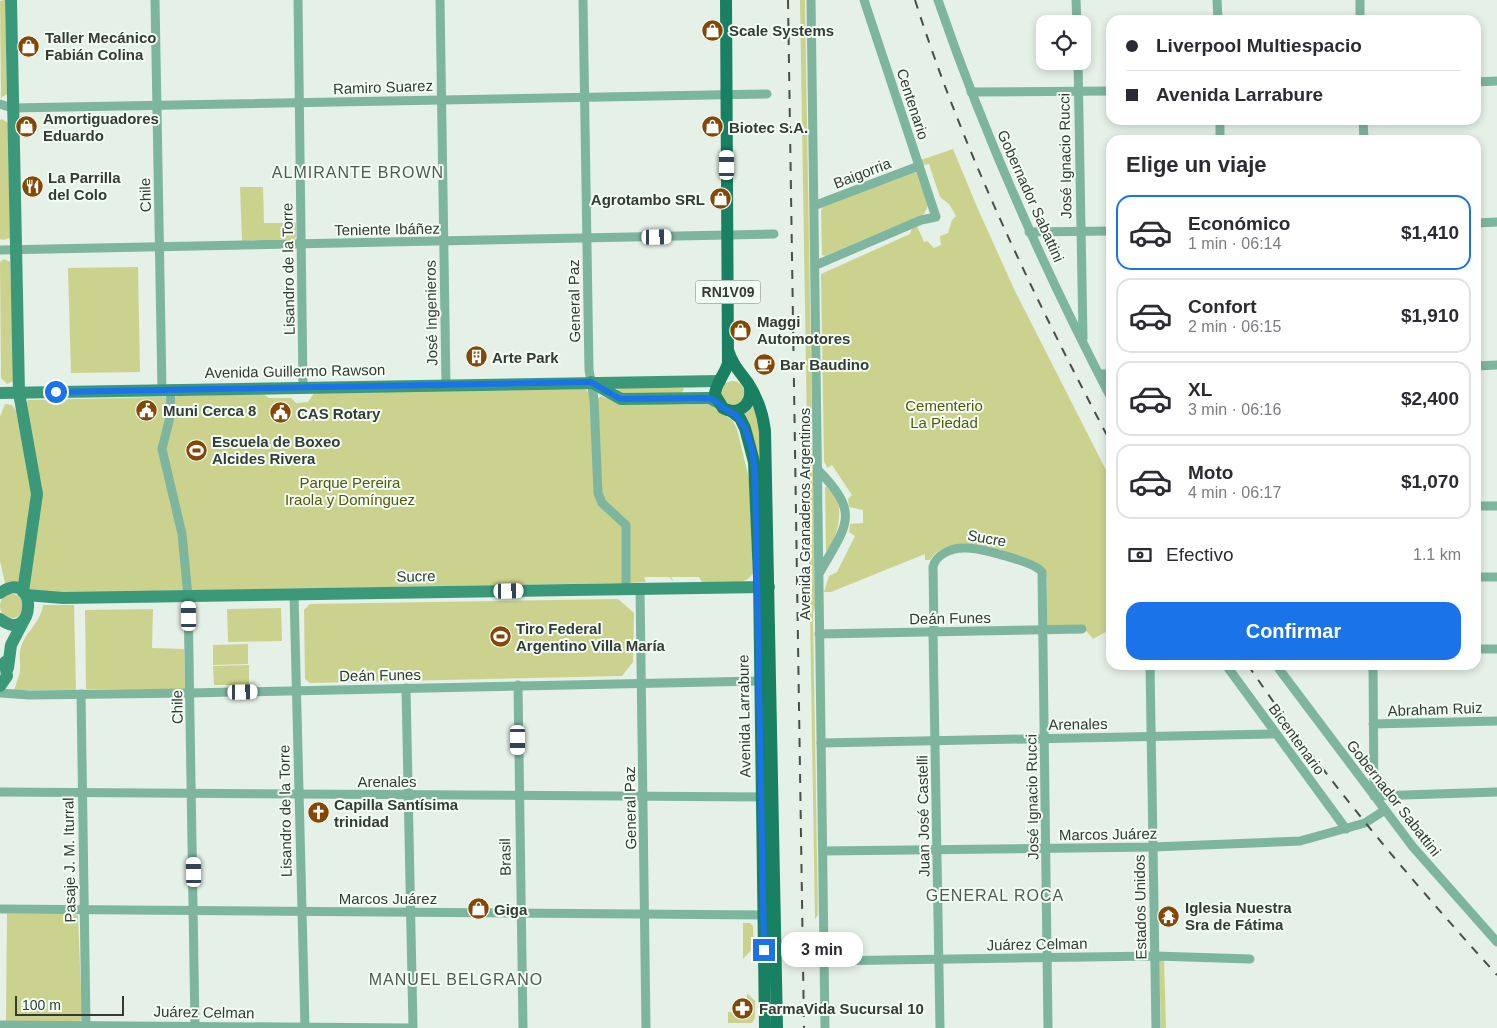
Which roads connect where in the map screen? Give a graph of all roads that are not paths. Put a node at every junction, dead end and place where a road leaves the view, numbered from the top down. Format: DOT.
graph roads {
  1 [pos="11,0"];
  2 [pos="155,0"];
  3 [pos="298,0"];
  4 [pos="440,0"];
  5 [pos="582,0"];
  6 [pos="726,0"];
  7 [pos="812,0"];
  8 [pos="864,0"];
  9 [pos="938,0"];
  10 [pos="1076,0"];
  11 [pos="1217,0"];
  12 [pos="1360,0"];
  13 [pos="1077,15"];
  14 [pos="1218,15"];
  15 [pos="1360,15"];
  16 [pos="1078,70"];
  17 [pos="1497,81"];
  18 [pos="1481,82"];
  19 [pos="1106,91"];
  20 [pos="971,92"];
  21 [pos="1079,92"];
  22 [pos="726,94"];
  23 [pos="767,94"];
  24 [pos="584,97"];
  25 [pos="442,98"];
  26 [pos="300,103"];
  27 [pos="157,104"];
  28 [pos="6,106"];
  29 [pos="919,166"];
  30 [pos="816,205"];
  31 [pos="1497,222"];
  32 [pos="1481,223"];
  33 [pos="1106,230"];
  34 [pos="1080,231"];
  35 [pos="1030,232"];
  36 [pos="774,234"];
  37 [pos="727,235"];
  38 [pos="587,238"];
  39 [pos="444,241"];
  40 [pos="301,244"];
  41 [pos="161,248"];
  42 [pos="15,249"];
  43 [pos="0,250"];
  44 [pos="816,265"];
  45 [pos="1083,341"];
  46 [pos="728,350"];
  47 [pos="1497,365"];
  48 [pos="1481,366"];
  49 [pos="1099,374"];
  50 [pos="1106,374"];
  51 [pos="743,378"];
  52 [pos="720,381"];
  53 [pos="591,382"];
  54 [pos="446,385"];
  55 [pos="303,388"];
  56 [pos="1106,388"];
  57 [pos="167,390"];
  58 [pos="750,390"];
  59 [pos="0,393"];
  60 [pos="19,394"];
  61 [pos="717,402"];
  62 [pos="730,411"];
  63 [pos="818,470"];
  64 [pos="1481,506"];
  65 [pos="1497,506"];
  66 [pos="934,564"];
  67 [pos="1038,567"];
  68 [pos="820,572"];
  69 [pos="1481,577"];
  70 [pos="1497,577"];
  71 [pos="764,587"];
  72 [pos="626,589"];
  73 [pos="640,589"];
  74 [pos="0,593"];
  75 [pos="24,594"];
  76 [pos="294,594"];
  77 [pos="188,596"];
  78 [pos="63,598"];
  79 [pos="27,615"];
  80 [pos="0,619"];
  81 [pos="1082,629"];
  82 [pos="1042,630"];
  83 [pos="934,633"];
  84 [pos="819,634"];
  85 [pos="1481,649"];
  86 [pos="1497,649"];
  87 [pos="0,657"];
  88 [pos="1150,670"];
  89 [pos="1230,670"];
  90 [pos="1280,670"];
  91 [pos="1373,670"];
  92 [pos="5,678"];
  93 [pos="760,681"];
  94 [pos="642,682"];
  95 [pos="518,685"];
  96 [pos="406,688"];
  97 [pos="296,691"];
  98 [pos="0,693"];
  99 [pos="190,693"];
  100 [pos="80,694"];
  101 [pos="1497,721"];
  102 [pos="1374,724"];
  103 [pos="1275,734"];
  104 [pos="1152,736"];
  105 [pos="1045,738"];
  106 [pos="935,741"];
  107 [pos="821,743"];
  108 [pos="0,792"];
  109 [pos="81,792"];
  110 [pos="1497,792"];
  111 [pos="299,794"];
  112 [pos="193,795"];
  113 [pos="407,795"];
  114 [pos="518,796"];
  115 [pos="1374,796"];
  116 [pos="643,797"];
  117 [pos="768,797"];
  118 [pos="1385,810"];
  119 [pos="1346,829"];
  120 [pos="1153,847"];
  121 [pos="1046,849"];
  122 [pos="937,850"];
  123 [pos="824,851"];
  124 [pos="0,909"];
  125 [pos="83,909"];
  126 [pos="194,911"];
  127 [pos="301,912"];
  128 [pos="411,912"];
  129 [pos="520,913"];
  130 [pos="645,914"];
  131 [pos="770,915"];
  132 [pos="1497,942"];
  133 [pos="1155,956"];
  134 [pos="1048,957"];
  135 [pos="1250,959"];
  136 [pos="939,960"];
  137 [pos="824,961"];
  138 [pos="0,1025"];
  139 [pos="88,1026"];
  140 [pos="195,1027"];
  141 [pos="305,1028"];
  142 [pos="408,1028"];
  143 [pos="413,1028"];
  144 [pos="522,1028"];
  145 [pos="646,1028"];
  146 [pos="766,1028"];
  147 [pos="777,1028"];
  148 [pos="825,1028"];
  149 [pos="940,1028"];
  150 [pos="1048,1028"];
  151 [pos="1156,1028"];
  1 -- 28 [label="main road"];
  2 -- 27 [label="street, Chile"];
  3 -- 26 [label="street, Lisandro de la Torre"];
  4 -- 25 [label="street, José Ingenieros"];
  5 -- 24 [label="street, General Paz"];
  6 -- 22 [label="main road, RN1V09"];
  7 -- 30 [label="street, Avenida Granaderos Argentinos"];
  8 -- 29 [label="street, Centenario"];
  9 -- 20 [label="street, Gobernador Sabattini"];
  10 -- 13 [label="street"];
  11 -- 14 [label="street"];
  12 -- 15 [label="street"];
  16 -- 21 [label="street, José Ignacio Rucci"];
  17 -- 18 [label="street"];
  19 -- 21 [label="street"];
  20 -- 21 [label="street"];
  20 -- 35 [label="street, Gobernador Sabattini"];
  21 -- 34 [label="street, José Ignacio Rucci"];
  22 -- 23 [label="street, Ramiro Suarez"];
  22 -- 24 [label="street, Ramiro Suarez"];
  22 -- 37 [label="main road, RN1V09"];
  24 -- 25 [label="street, Ramiro Suarez"];
  24 -- 38 [label="street, General Paz"];
  25 -- 26 [label="street, Ramiro Suarez"];
  25 -- 39 [label="street, José Ingenieros"];
  26 -- 27 [label="street, Ramiro Suarez"];
  26 -- 40 [label="street, Lisandro de la Torre"];
  27 -- 28 [label="street, Ramiro Suarez"];
  27 -- 41 [label="street, Chile"];
  28 -- 42 [label="main road"];
  29 -- 30 [label="street, Baigorria"];
  29 -- 44 [label="street, Centenario"];
  30 -- 44 [label="street, Avenida Granaderos Argentinos"];
  31 -- 32 [label="street"];
  33 -- 34 [label="street"];
  34 -- 35 [label="street"];
  34 -- 45 [label="street, José Ignacio Rucci"];
  35 -- 45 [label="street, Gobernador Sabattini"];
  36 -- 37 [label="street, Teniente Ibáñez"];
  37 -- 38 [label="street, Teniente Ibáñez"];
  37 -- 46 [label="main road, RN1V09"];
  38 -- 39 [label="street, Teniente Ibáñez"];
  38 -- 53 [label="street, General Paz"];
  39 -- 40 [label="street, Teniente Ibáñez"];
  39 -- 54 [label="street, José Ingenieros"];
  40 -- 41 [label="street, Teniente Ibáñez"];
  40 -- 55 [label="street, Lisandro de la Torre"];
  41 -- 42 [label="street, Teniente Ibáñez"];
  41 -- 57 [label="street, Chile"];
  42 -- 43 [label="street, Teniente Ibáñez"];
  42 -- 60 [label="main road"];
  44 -- 63 [label="street, Avenida Granaderos Argentinos"];
  45 -- 49 [label="street, Gobernador Sabattini"];
  46 -- 51 [label="main road, RN1V09"];
  46 -- 52 [label="main road, RN1V09"];
  47 -- 48 [label="street"];
  49 -- 50 [label="street"];
  49 -- 56 [label="street, Gobernador Sabattini"];
  51 -- 52 [label="main road"];
  51 -- 58 [label="main road, RN1V09"];
  52 -- 53 [label="main road, Avenida Guillermo Rawson"];
  52 -- 61 [label="main road, RN1V09"];
  53 -- 54 [label="main road, Avenida Guillermo Rawson"];
  53 -- 61 [label="main road"];
  53 -- 72 [label="street, General Paz"];
  54 -- 55 [label="main road, Avenida Guillermo Rawson"];
  55 -- 57 [label="main road, Avenida Guillermo Rawson"];
  57 -- 60 [label="main road, Avenida Guillermo Rawson"];
  57 -- 77 [label="street, Chile"];
  58 -- 62 [label="main road"];
  58 -- 71 [label="main road, Avenida Larrabure / RN1V09"];
  59 -- 60 [label="main road, Avenida Guillermo Rawson"];
  60 -- 75 [label="main road"];
  61 -- 62 [label="main road, RN1V09"];
  62 -- 71 [label="main road, Avenida Larrabure / RN1V09"];
  63 -- 68 [label="street, Avenida Granaderos Argentinos"];
  63 -- 68 [label="street"];
  64 -- 65 [label="street"];
  66 -- 67 [label="street, Sucre"];
  66 -- 83 [label="street, Juan José Castelli"];
  67 -- 82 [label="street, José Ignacio Rucci"];
  68 -- 84 [label="street, Avenida Granaderos Argentinos"];
  69 -- 70 [label="street"];
  71 -- 73 [label="main road, Sucre"];
  71 -- 93 [label="main road, Avenida Larrabure / RN1V09"];
  71 -- 117 [label="main road, Avenida Larrabure / RN1V09"];
  72 -- 73 [label="main road, Sucre"];
  72 -- 76 [label="main road, Sucre"];
  73 -- 94 [label="street, General Paz"];
  74 -- 75 [label="main road, Sucre"];
  75 -- 78 [label="main road, Sucre"];
  75 -- 79 [label="main road"];
  76 -- 77 [label="main road, Sucre"];
  76 -- 97 [label="street, Lisandro de la Torre"];
  77 -- 78 [label="main road, Sucre"];
  77 -- 99 [label="street, Chile"];
  78 -- 79 [label="main road, Sucre"];
  79 -- 80 [label="main road"];
  79 -- 92 [label="main road"];
  81 -- 82 [label="street, Deán Funes"];
  82 -- 83 [label="street, Deán Funes"];
  82 -- 105 [label="street, José Ignacio Rucci"];
  83 -- 84 [label="street, Deán Funes"];
  83 -- 106 [label="street, Juan José Castelli"];
  84 -- 107 [label="street, Avenida Granaderos Argentinos"];
  85 -- 86 [label="street"];
  87 -- 92 [label="main road"];
  88 -- 104 [label="street, Estados Unidos"];
  89 -- 103 [label="street, Bicentenario"];
  90 -- 115 [label="street, Gobernador Sabattini"];
  91 -- 102 [label="street"];
  92 -- 98 [label="main road"];
  93 -- 94 [label="street, Deán Funes"];
  93 -- 117 [label="main road, Avenida Larrabure / RN1V09"];
  94 -- 95 [label="street, Deán Funes"];
  94 -- 116 [label="street, General Paz"];
  95 -- 96 [label="street, Deán Funes"];
  95 -- 114 [label="street, Brasil"];
  96 -- 97 [label="street, Deán Funes"];
  96 -- 113 [label="street"];
  97 -- 99 [label="street, Deán Funes"];
  97 -- 111 [label="street, Lisandro de la Torre"];
  98 -- 100 [label="street, Deán Funes"];
  99 -- 100 [label="street, Deán Funes"];
  99 -- 112 [label="street, Chile"];
  100 -- 109 [label="street, Pasaje J. M. Iturral"];
  101 -- 102 [label="street, Abraham Ruiz"];
  102 -- 115 [label="street"];
  103 -- 104 [label="street, Arenales"];
  103 -- 119 [label="street, Bicentenario"];
  104 -- 105 [label="street, Arenales"];
  104 -- 120 [label="street, Estados Unidos"];
  105 -- 106 [label="street, Arenales"];
  105 -- 121 [label="street, José Ignacio Rucci"];
  106 -- 107 [label="street, Arenales"];
  106 -- 122 [label="street, Juan José Castelli"];
  107 -- 123 [label="street, Avenida Granaderos Argentinos"];
  108 -- 109 [label="street, Arenales"];
  109 -- 112 [label="street, Arenales"];
  109 -- 125 [label="street, Pasaje J. M. Iturral"];
  110 -- 115 [label="street"];
  111 -- 112 [label="street, Arenales"];
  111 -- 113 [label="street, Arenales"];
  111 -- 127 [label="street, Lisandro de la Torre"];
  112 -- 126 [label="street, Chile"];
  113 -- 114 [label="street, Arenales"];
  113 -- 128 [label="street"];
  114 -- 116 [label="street, Arenales"];
  114 -- 129 [label="street, Brasil"];
  115 -- 118 [label="street, Gobernador Sabattini"];
  116 -- 117 [label="street, Arenales"];
  116 -- 130 [label="street, General Paz"];
  117 -- 131 [label="main road, Avenida Larrabure / RN1V09"];
  118 -- 119 [label="street, Marcos Juárez"];
  118 -- 132 [label="street, Gobernador Sabattini"];
  119 -- 120 [label="street, Marcos Juárez"];
  120 -- 121 [label="street, Marcos Juárez"];
  120 -- 133 [label="street, Estados Unidos"];
  121 -- 122 [label="street, Marcos Juárez"];
  121 -- 134 [label="street, José Ignacio Rucci"];
  122 -- 123 [label="street, Marcos Juárez"];
  122 -- 136 [label="street, Juan José Castelli"];
  123 -- 137 [label="street, Avenida Granaderos Argentinos"];
  124 -- 125 [label="street, Marcos Juárez"];
  125 -- 126 [label="street, Marcos Juárez"];
  125 -- 139 [label="street, Pasaje J. M. Iturral"];
  126 -- 127 [label="street, Marcos Juárez"];
  126 -- 140 [label="street, Chile"];
  127 -- 128 [label="street, Marcos Juárez"];
  127 -- 141 [label="street, Lisandro de la Torre"];
  128 -- 129 [label="street, Marcos Juárez"];
  128 -- 143 [label="street"];
  129 -- 130 [label="street, Marcos Juárez"];
  129 -- 144 [label="street, Brasil"];
  130 -- 131 [label="street, Marcos Juárez"];
  130 -- 145 [label="street, General Paz"];
  131 -- 146 [label="main road, Avenida Larrabure / RN1V09"];
  131 -- 147 [label="main road, Avenida Larrabure / RN1V09"];
  133 -- 134 [label="street, Juárez Celman"];
  133 -- 135 [label="street, Juárez Celman"];
  133 -- 151 [label="street, Estados Unidos"];
  134 -- 136 [label="street, Juárez Celman"];
  134 -- 150 [label="street, José Ignacio Rucci"];
  136 -- 137 [label="street, Juárez Celman"];
  136 -- 149 [label="street, Juan José Castelli"];
  137 -- 148 [label="street, Avenida Granaderos Argentinos"];
  138 -- 139 [label="street, Juárez Celman"];
  139 -- 140 [label="street, Juárez Celman"];
  140 -- 141 [label="street, Juárez Celman"];
  141 -- 142 [label="street, Juárez Celman"];
}
